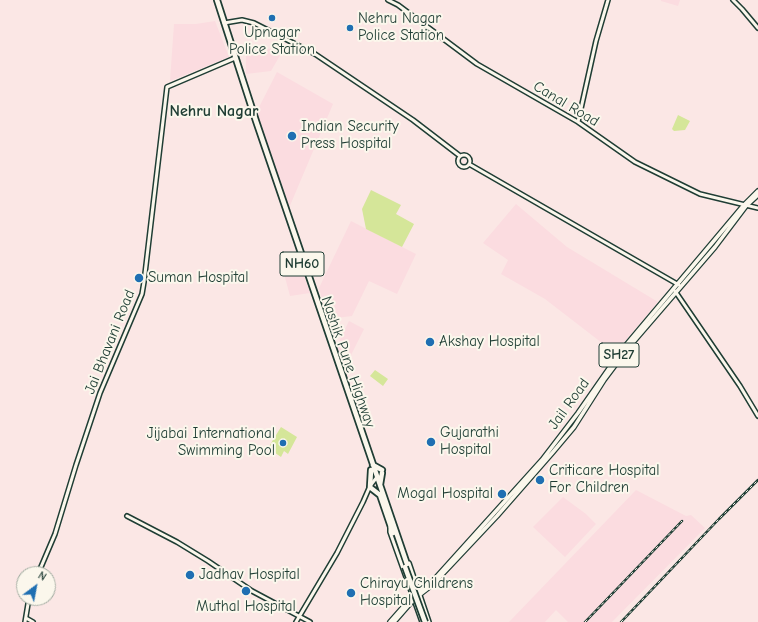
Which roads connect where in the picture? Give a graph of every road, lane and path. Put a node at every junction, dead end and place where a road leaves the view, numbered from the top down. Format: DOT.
graph roads {
  1 [pos="216,0"];
  2 [pos="388,0"];
  3 [pos="608,0"];
  4 [pos="733,0"];
  5 [pos="741,1"];
  6 [pos="739,6"];
  7 [pos="224,23"];
  8 [pos="758,28"];
  9 [pos="233,58"];
  10 [pos="578,122"];
  11 [pos="460,156"];
  12 [pos="469,164"];
  13 [pos="758,191"];
  14 [pos="758,195"];
  15 [pos="745,206"];
  16 [pos="758,208"];
  17 [pos="679,285"];
  18 [pos="675,291"];
  19 [pos="758,416"];
  20 [pos="372,468"];
  21 [pos="376,479"];
  22 [pos="370,487"];
  23 [pos="380,487"];
  24 [pos="380,495"];
  25 [pos="127,516"];
  26 [pos="392,525"];
  27 [pos="41,566"];
  28 [pos="415,582"];
  29 [pos="428,587"];
  30 [pos="420,593"];
  31 [pos="414,598"];
  32 [pos="28,606"];
  33 [pos="300,616"];
  34 [pos="26,618"];
  35 [pos="32,621"];
  36 [pos="25,622"];
  37 [pos="37,622"];
  38 [pos="296,622"];
  39 [pos="310,622"];
  40 [pos="390,622"];
  41 [pos="394,622"];
  42 [pos="426,622"];
  1 -- 7 [label="highway, Nashik Pune Highway / NH60"];
  1 -- 9 [label="highway, Nashik Pune Highway / NH60"];
  2 -- 10 [label="street, Canal Road"];
  3 -- 10 [label="street"];
  4 -- 6 [label="street"];
  5 -- 6 [label="street"];
  6 -- 8 [label="street"];
  7 -- 9 [label="highway, Nashik Pune Highway / NH60"];
  7 -- 11 [label="street"];
  9 -- 20 [label="highway, Nashik Pune Highway / NH60"];
  9 -- 27 [label="street, Jai Bhavani Road"];
  10 -- 15 [label="street, Canal Road"];
  11 -- 12 [label="street"];
  11 -- 12 [label="street"];
  12 -- 17 [label="street"];
  13 -- 15 [label="main road, Jail Road / SH27"];
  14 -- 15 [label="main road"];
  15 -- 16 [label="street, Canal Road"];
  15 -- 17 [label="main road, Jail Road / SH27"];
  17 -- 18 [label="main road, Jail Road / SH27"];
  18 -- 19 [label="street"];
  18 -- 29 [label="main road, Jail Road / SH27"];
  20 -- 21 [label="highway, Nashik Pune Highway / NH60"];
  20 -- 22 [label="highway"];
  20 -- 23 [label="highway"];
  21 -- 22 [label="street"];
  21 -- 23 [label="highway, Nashik Pune Highway"];
  21 -- 24 [label="highway, Nashik Pune Highway / NH60"];
  22 -- 24 [label="highway"];
  22 -- 33 [label="street"];
  23 -- 26 [label="highway, Nashik Pune Highway"];
  24 -- 26 [label="highway, Nashik Pune Highway / NH60"];
  25 -- 33 [label="street"];
  26 -- 28 [label="street"];
  26 -- 31 [label="street"];
  26 -- 42 [label="highway, bridge"];
  28 -- 29 [label="main road"];
  28 -- 30 [label="street"];
  29 -- 30 [label="main road, Jail Road / SH27"];
  30 -- 31 [label="main road, Jail Road / SH27"];
  30 -- 42 [label="street"];
  31 -- 40 [label="main road, Jail Road"];
  31 -- 41 [label="main road, Jail Road"];
  31 -- 42 [label="street"];
  32 -- 34 [label="street"];
  33 -- 38 [label="street"];
  33 -- 39 [label="street"];
  34 -- 35 [label="street"];
  34 -- 36 [label="street"];
  35 -- 37 [label="street"];
}
